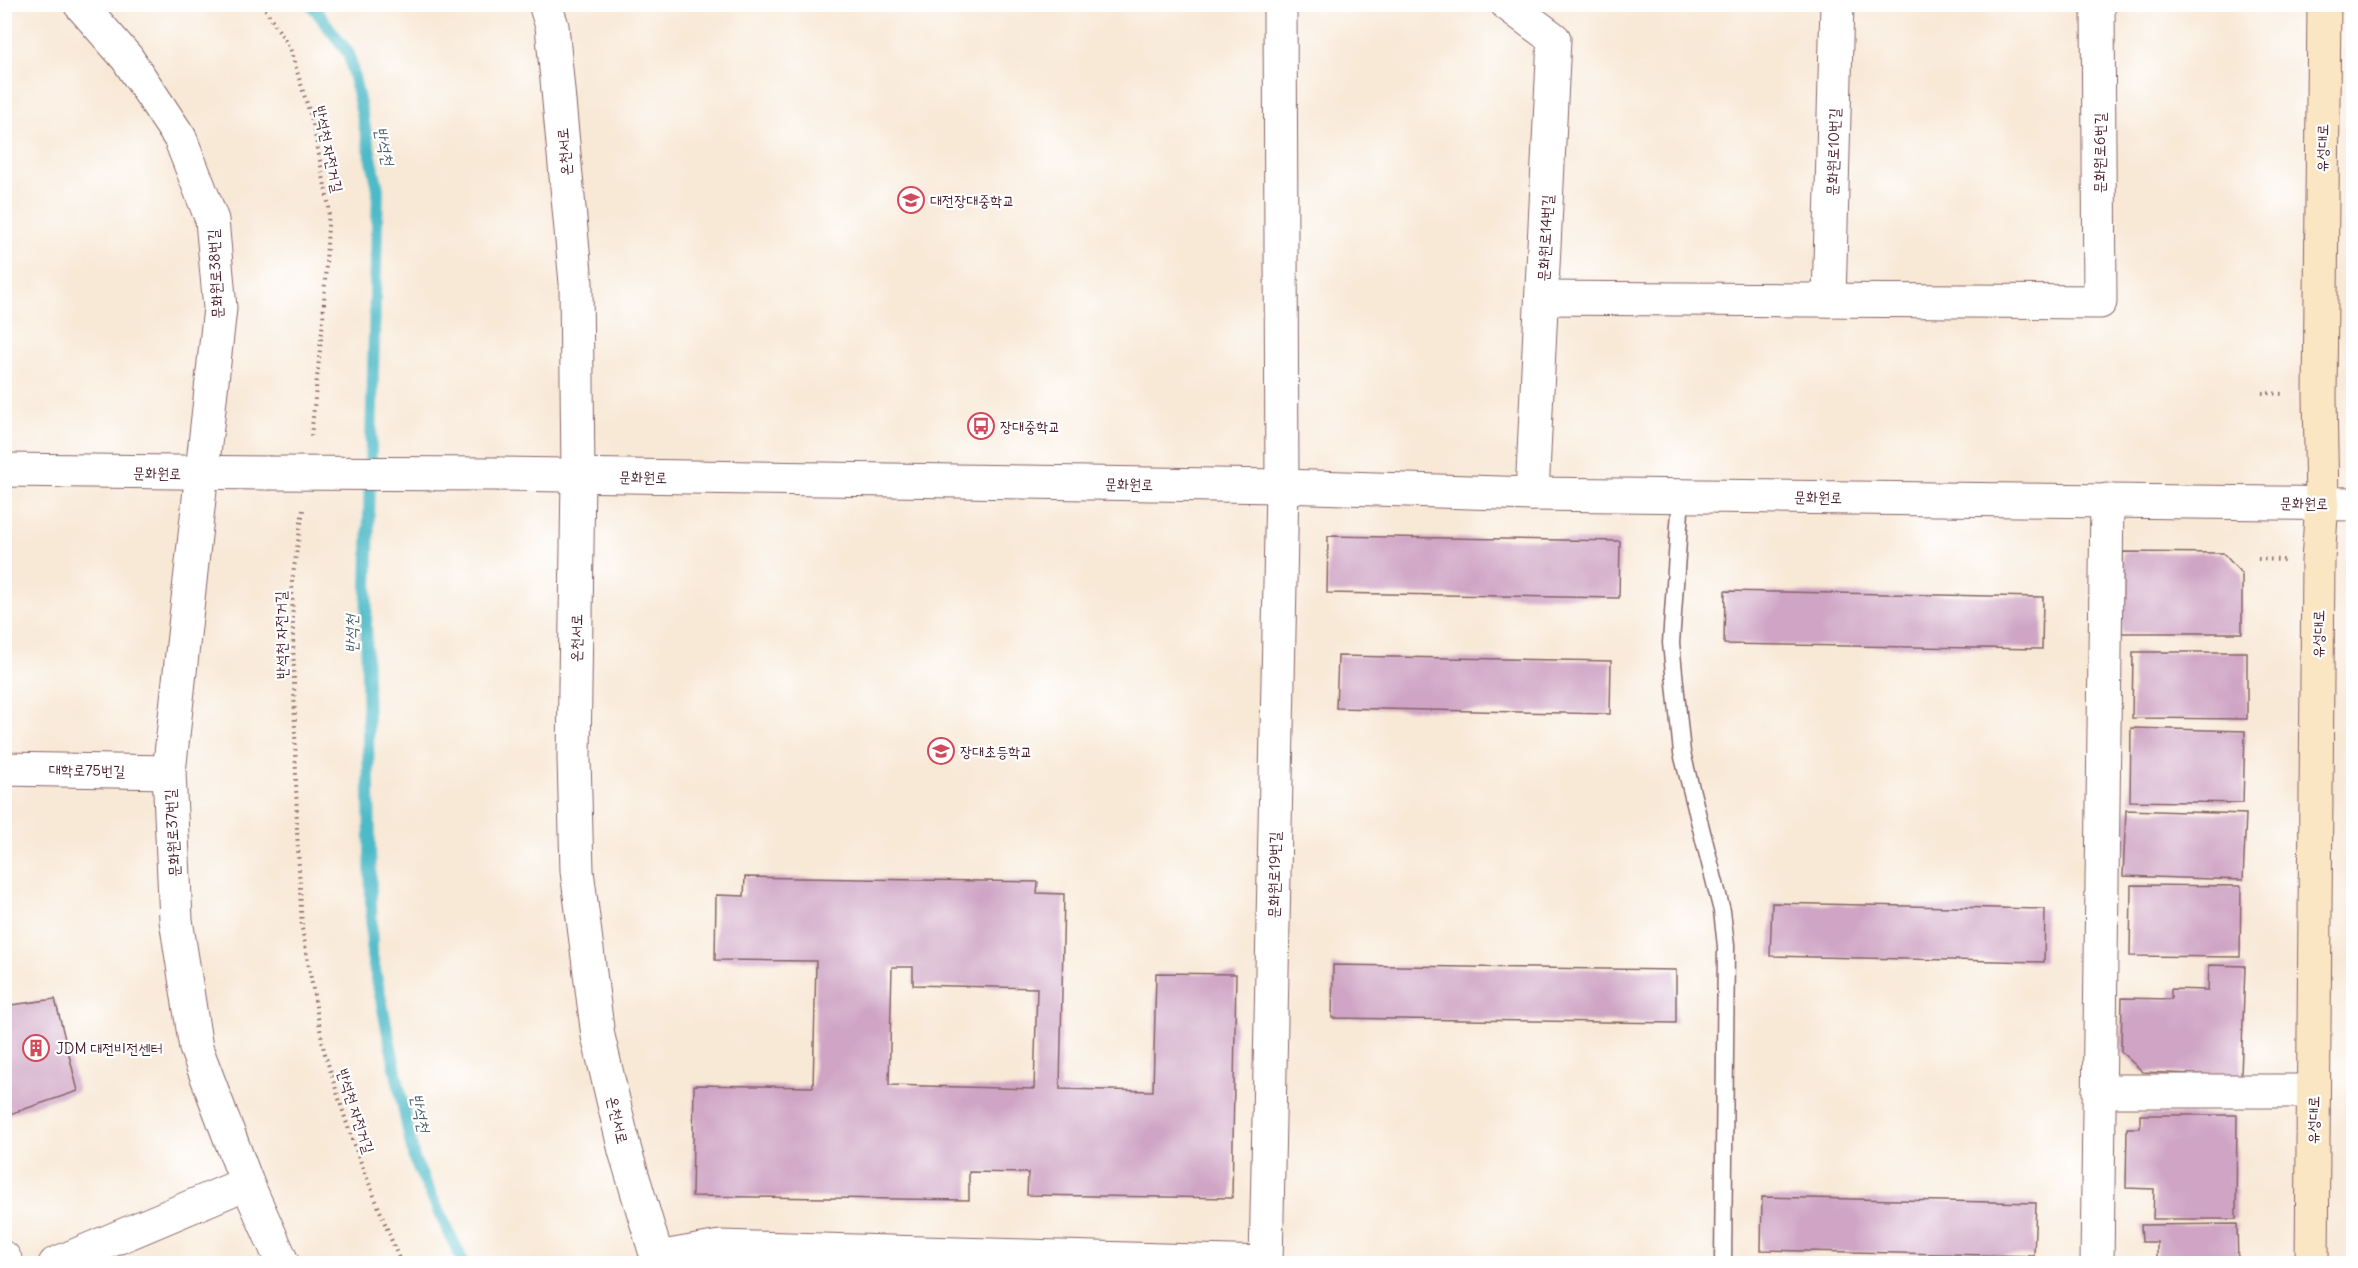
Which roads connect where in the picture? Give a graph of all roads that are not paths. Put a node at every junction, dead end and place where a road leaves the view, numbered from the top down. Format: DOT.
graph roads {
  1 [pos="80,4"];
  2 [pos="545,4"];
  3 [pos="1280,4"];
  4 [pos="1507,4"];
  5 [pos="1837,4"];
  6 [pos="2098,4"];
  7 [pos="2324,4"];
  8 [pos="1542,298"];
  9 [pos="1829,300"];
  10 [pos="4,470"];
  11 [pos="201,474"];
  12 [pos="578,476"];
  13 [pos="1282,486"];
  14 [pos="1532,494"];
  15 [pos="1681,496"];
  16 [pos="2107,500"];
  17 [pos="2338,503"];
  18 [pos="4,769"];
  19 [pos="169,772"];
  20 [pos="2100,1091"];
  21 [pos="2313,1091"];
  22 [pos="247,1183"];
  23 [pos="4,1258"];
  24 [pos="658,1261"];
  25 [pos="7,1263"];
  26 [pos="55,1263"];
  27 [pos="283,1263"];
  28 [pos="1723,1263"];
  29 [pos="2097,1263"];
  30 [pos="2312,1263"];
  1 -- 11 [label="street, 문화원로38번길"];
  2 -- 12 [label="street, 온천서로"];
  3 -- 13 [label="street"];
  4 -- 8 [label="street, 문화원로14번길"];
  5 -- 9 [label="street, 문화원로10번길"];
  6 -- 9 [label="street, 문화원로6번길"];
  7 -- 17 [label="main road, 유성대로"];
  8 -- 9 [label="street"];
  8 -- 14 [label="street, 문화원로14번길"];
  10 -- 11 [label="street, 문화원로"];
  11 -- 12 [label="street, 문화원로, bridge"];
  11 -- 19 [label="street, 문화원로37번길"];
  12 -- 13 [label="street, 문화원로"];
  12 -- 24 [label="street, 온천서로"];
  13 -- 14 [label="street, 문화원로"];
  13 -- 24 [label="street, 문화원로19번길"];
  14 -- 15 [label="street, 문화원로"];
  15 -- 16 [label="street, 문화원로"];
  15 -- 28 [label="lane"];
  16 -- 17 [label="street, 문화원로"];
  16 -- 20 [label="street"];
  17 -- 21 [label="main road, 유성대로"];
  18 -- 19 [label="street, 대학로75번길"];
  19 -- 22 [label="street, 문화원로37번길"];
  20 -- 21 [label="street"];
  20 -- 29 [label="street"];
  21 -- 30 [label="main road, 유성대로"];
  22 -- 26 [label="street"];
  22 -- 27 [label="street, 문화원로37번길"];
  23 -- 25 [label="street"];
}
